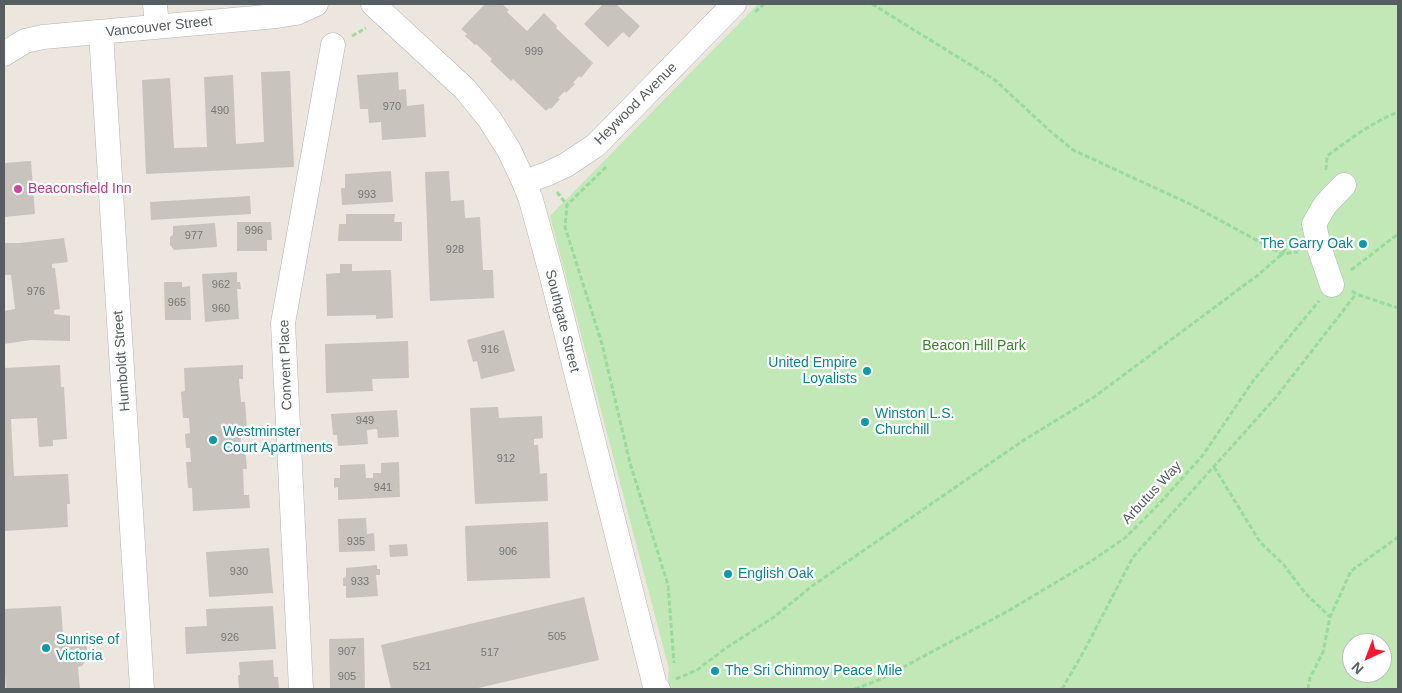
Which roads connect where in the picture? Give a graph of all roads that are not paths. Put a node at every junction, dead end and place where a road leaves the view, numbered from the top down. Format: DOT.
graph roads {
  1 [pos="373,4"];
  2 [pos="306,8"];
  3 [pos="743,9"];
  4 [pos="156,15"];
  5 [pos="101,32"];
  6 [pos="333,45"];
  7 [pos="4,54"];
  8 [pos="524,182"];
  9 [pos="1344,184"];
  10 [pos="1336,282"];
  11 [pos="142,689"];
  12 [pos="301,689"];
  13 [pos="658,689"];
  1 -- 8 [label="street, Southgate Street"];
  2 -- 4 [label="street, Vancouver Street"];
  3 -- 8 [label="street, Heywood Avenue"];
  4 -- 5 [label="street, Vancouver Street"];
  5 -- 7 [label="street, Vancouver Street"];
  5 -- 11 [label="street, Humboldt Street"];
  6 -- 12 [label="street, Convent Place"];
  8 -- 13 [label="street, Southgate Street"];
  9 -- 10 [label="street"];
}
